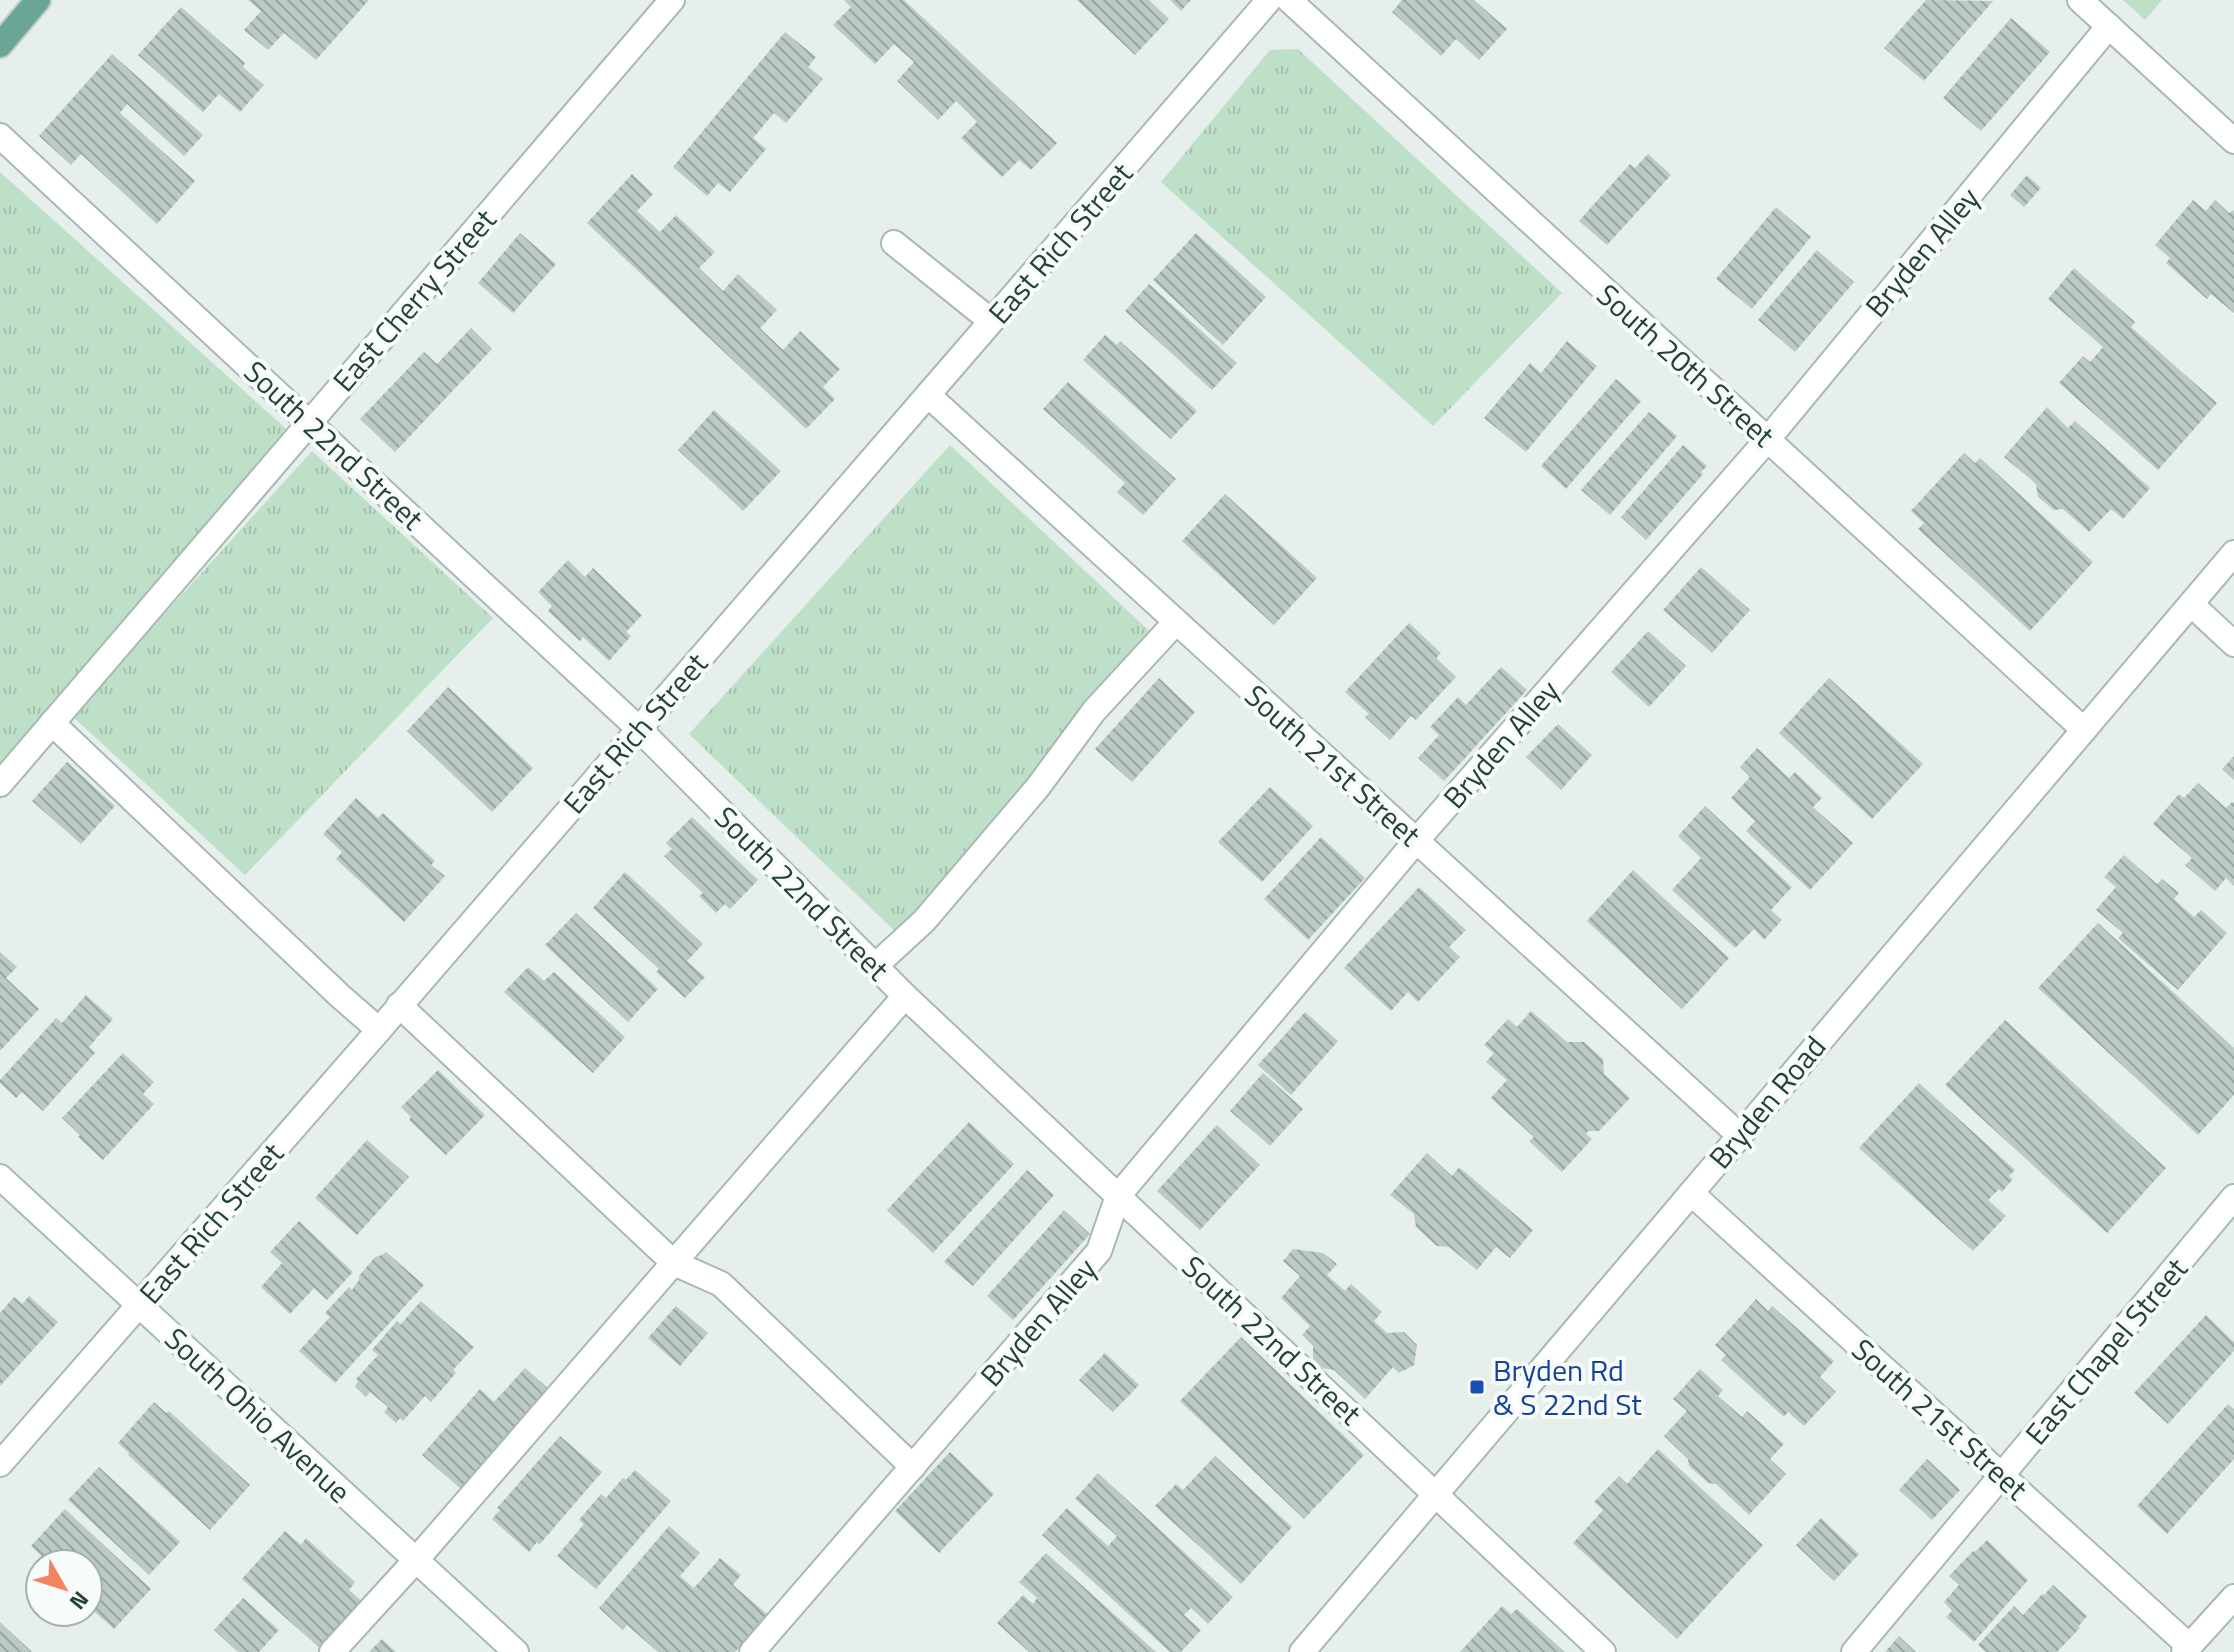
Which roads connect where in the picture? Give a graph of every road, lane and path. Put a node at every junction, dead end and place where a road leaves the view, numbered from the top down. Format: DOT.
graph roads {
  1 [pos="38,0"];
  2 [pos="672,0"];
  3 [pos="1269,0"];
  4 [pos="1289,0"];
  5 [pos="2080,0"];
  6 [pos="2109,26"];
  7 [pos="0,45"];
  8 [pos="0,136"];
  9 [pos="2234,141"];
  10 [pos="894,243"];
  11 [pos="991,321"];
  12 [pos="928,395"];
  13 [pos="309,421"];
  14 [pos="1768,439"];
  15 [pos="2234,553"];
  16 [pos="2191,604"];
  17 [pos="1176,622"];
  18 [pos="2234,644"];
  19 [pos="52,723"];
  20 [pos="639,729"];
  21 [pos="2084,730"];
  22 [pos="0,784"];
  23 [pos="1416,841"];
  24 [pos="875,966"];
  25 [pos="905,996"];
  26 [pos="399,1005"];
  27 [pos="379,1030"];
  28 [pos="1739,1135"];
  29 [pos="0,1177"];
  30 [pos="1691,1193"];
  31 [pos="1118,1196"];
  32 [pos="2234,1197"];
  33 [pos="674,1263"];
  34 [pos="139,1306"];
  35 [pos="0,1464"];
  36 [pos="913,1467"];
  37 [pos="2002,1476"];
  38 [pos="1436,1495"];
  39 [pos="416,1560"];
  40 [pos="2234,1597"];
  41 [pos="2186,1649"];
  42 [pos="332,1652"];
  43 [pos="516,1652"];
  44 [pos="752,1652"];
  45 [pos="1302,1652"];
  46 [pos="1603,1652"];
  47 [pos="1854,1652"];
  1 -- 7 [label="main road"];
  2 -- 13 [label="street, East Cherry Street"];
  3 -- 11 [label="street, East Rich Street"];
  4 -- 14 [label="street, South 20th Street"];
  5 -- 6 [label="street"];
  6 -- 9 [label="street"];
  6 -- 14 [label="street, Bryden Alley"];
  8 -- 13 [label="street, South 22nd Street"];
  10 -- 11 [label="street"];
  11 -- 12 [label="street, East Rich Street"];
  12 -- 17 [label="street, South 21st Street"];
  12 -- 20 [label="street, East Rich Street"];
  13 -- 19 [label="street, East Cherry Street"];
  13 -- 20 [label="street, South 22nd Street"];
  14 -- 21 [label="street, South 20th Street"];
  14 -- 23 [label="street, Bryden Alley"];
  15 -- 16 [label="street, Bryden Road"];
  16 -- 18 [label="street"];
  16 -- 21 [label="street, Bryden Road"];
  17 -- 23 [label="street, South 21st Street"];
  17 -- 24 [label="street"];
  19 -- 22 [label="street, East Cherry Street"];
  19 -- 27 [label="street"];
  20 -- 24 [label="street, South 22nd Street"];
  20 -- 26 [label="street, East Rich Street"];
  21 -- 28 [label="street, Bryden Road"];
  23 -- 28 [label="street, South 21st Street"];
  23 -- 31 [label="street, Bryden Alley"];
  24 -- 25 [label="street, South 22nd Street"];
  25 -- 31 [label="street, South 22nd Street"];
  25 -- 33 [label="street"];
  26 -- 27 [label="street, East Rich Street"];
  26 -- 33 [label="street"];
  27 -- 34 [label="street, East Rich Street"];
  28 -- 30 [label="street, Bryden Road"];
  29 -- 34 [label="street, South Ohio Avenue"];
  30 -- 37 [label="street, South 21st Street"];
  30 -- 38 [label="street, Bryden Road"];
  31 -- 36 [label="street, Bryden Alley"];
  31 -- 38 [label="street, South 22nd Street"];
  32 -- 37 [label="street, East Chapel Street"];
  33 -- 36 [label="street"];
  33 -- 39 [label="street"];
  34 -- 35 [label="street, East Rich Street"];
  34 -- 39 [label="street, South Ohio Avenue"];
  36 -- 44 [label="street, Bryden Alley"];
  37 -- 41 [label="street, South 21st Street"];
  37 -- 47 [label="street, East Chapel Street"];
  38 -- 45 [label="street, Bryden Road"];
  38 -- 46 [label="street, South 22nd Street"];
  39 -- 42 [label="street"];
  39 -- 43 [label="street, South Ohio Avenue"];
  40 -- 41 [label="street"];
}
